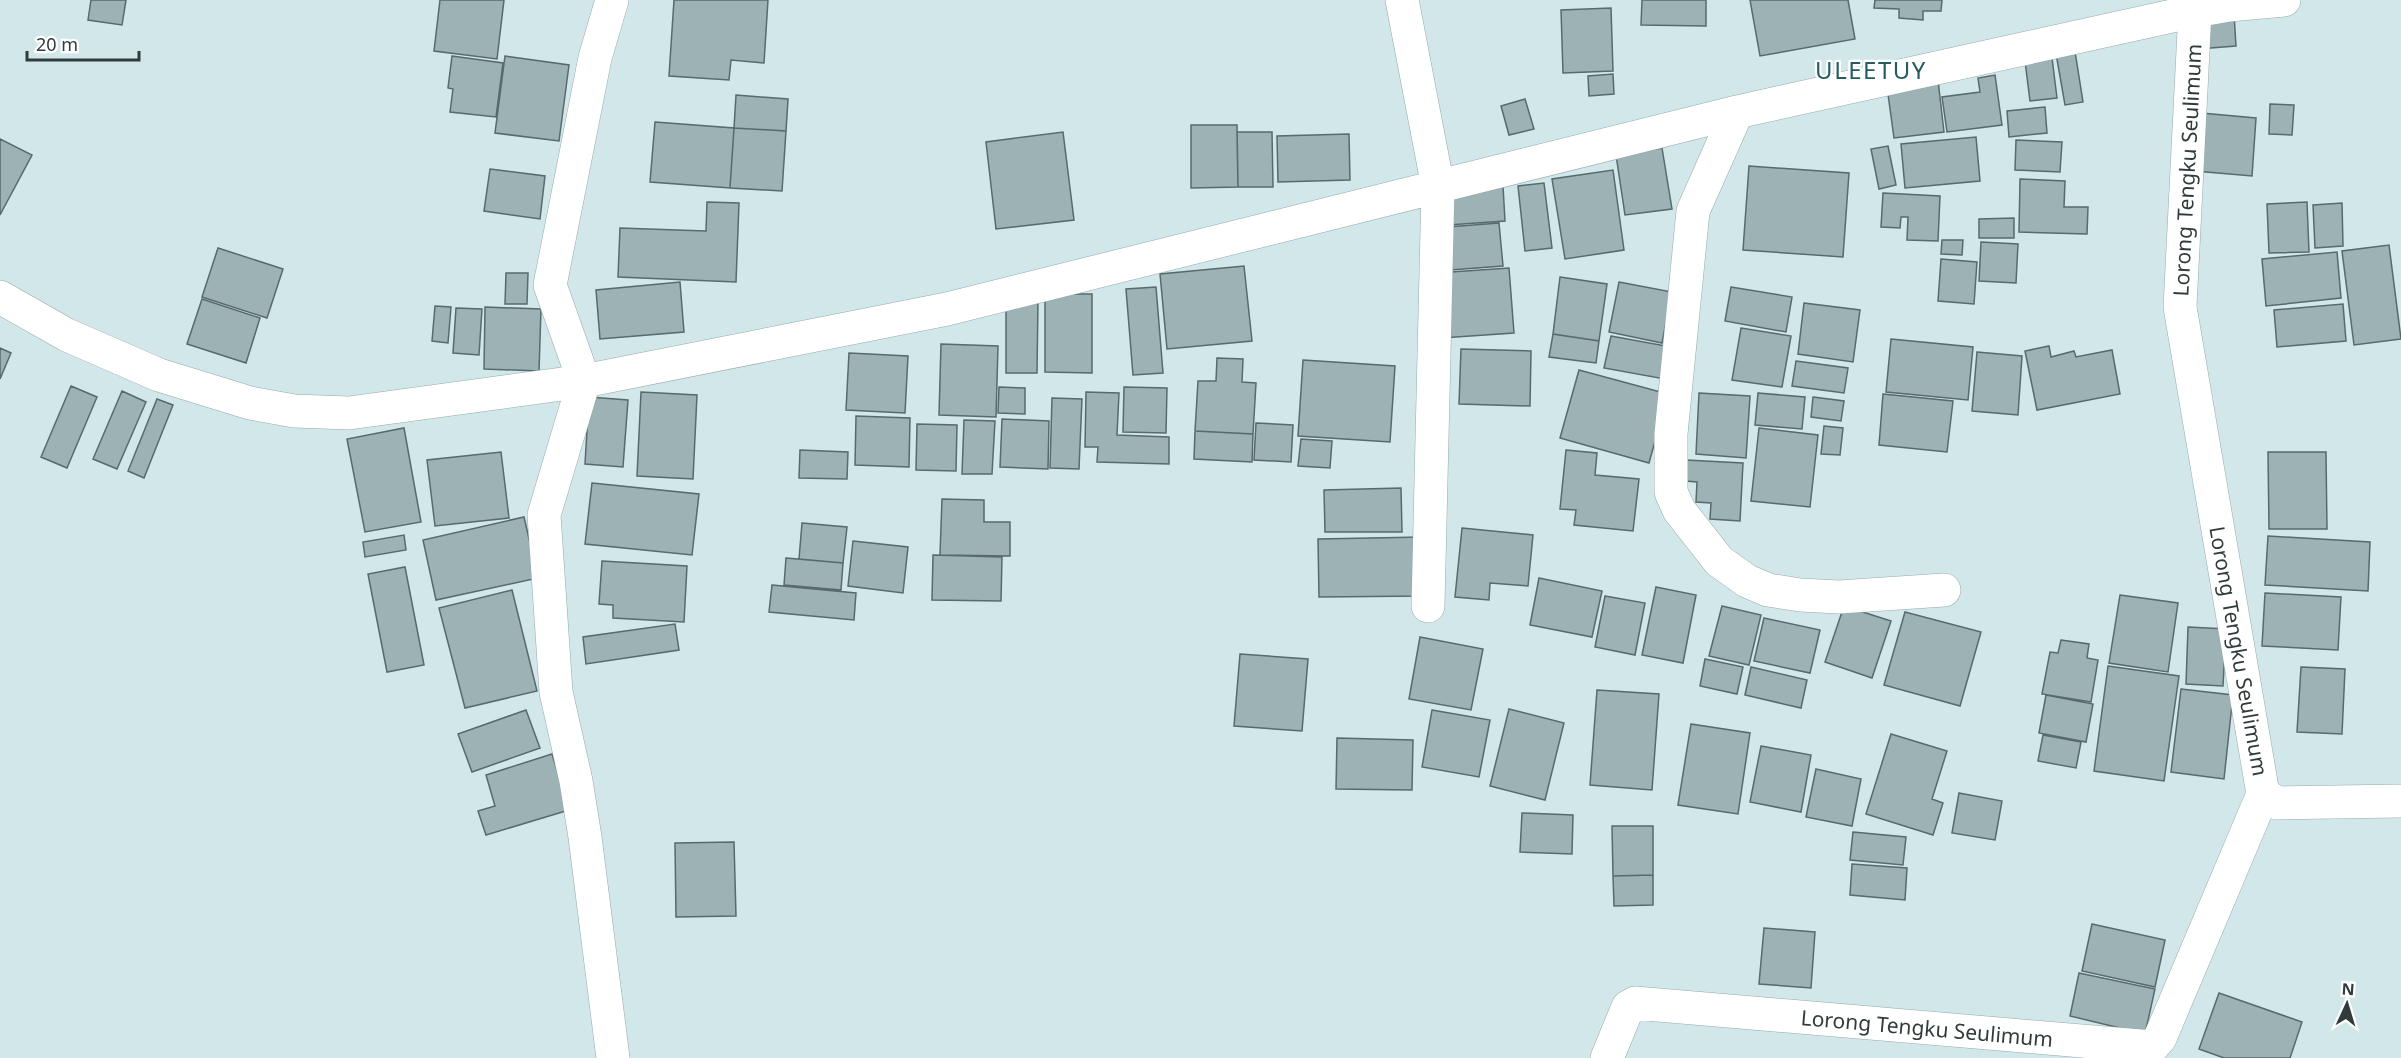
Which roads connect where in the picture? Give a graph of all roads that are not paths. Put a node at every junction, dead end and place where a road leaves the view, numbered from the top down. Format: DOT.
graph roads {
  1 [pos="612,0"];
  2 [pos="1401,0"];
  3 [pos="2284,0"];
  4 [pos="2228,2"];
  5 [pos="2195,11"];
  6 [pos="1737,112"];
  7 [pos="1438,187"];
  8 [pos="0,297"];
  9 [pos="584,381"];
  10 [pos="1944,590"];
  11 [pos="1428,606"];
  12 [pos="2263,794"];
  13 [pos="2401,801"];
  14 [pos="613,1058"];
  15 [pos="1607,1058"];
  1 -- 9 [label="street"];
  2 -- 7 [label="street"];
  3 -- 4 [label="street"];
  4 -- 5 [label="street"];
  5 -- 6 [label="street"];
  5 -- 12 [label="street, Lorong Tengku Seulimum"];
  6 -- 7 [label="street"];
  6 -- 10 [label="street"];
  7 -- 9 [label="street"];
  7 -- 11 [label="street"];
  8 -- 9 [label="street"];
  9 -- 14 [label="street"];
  12 -- 13 [label="street"];
  12 -- 15 [label="street, Lorong Tengku Seulimum"];
}
